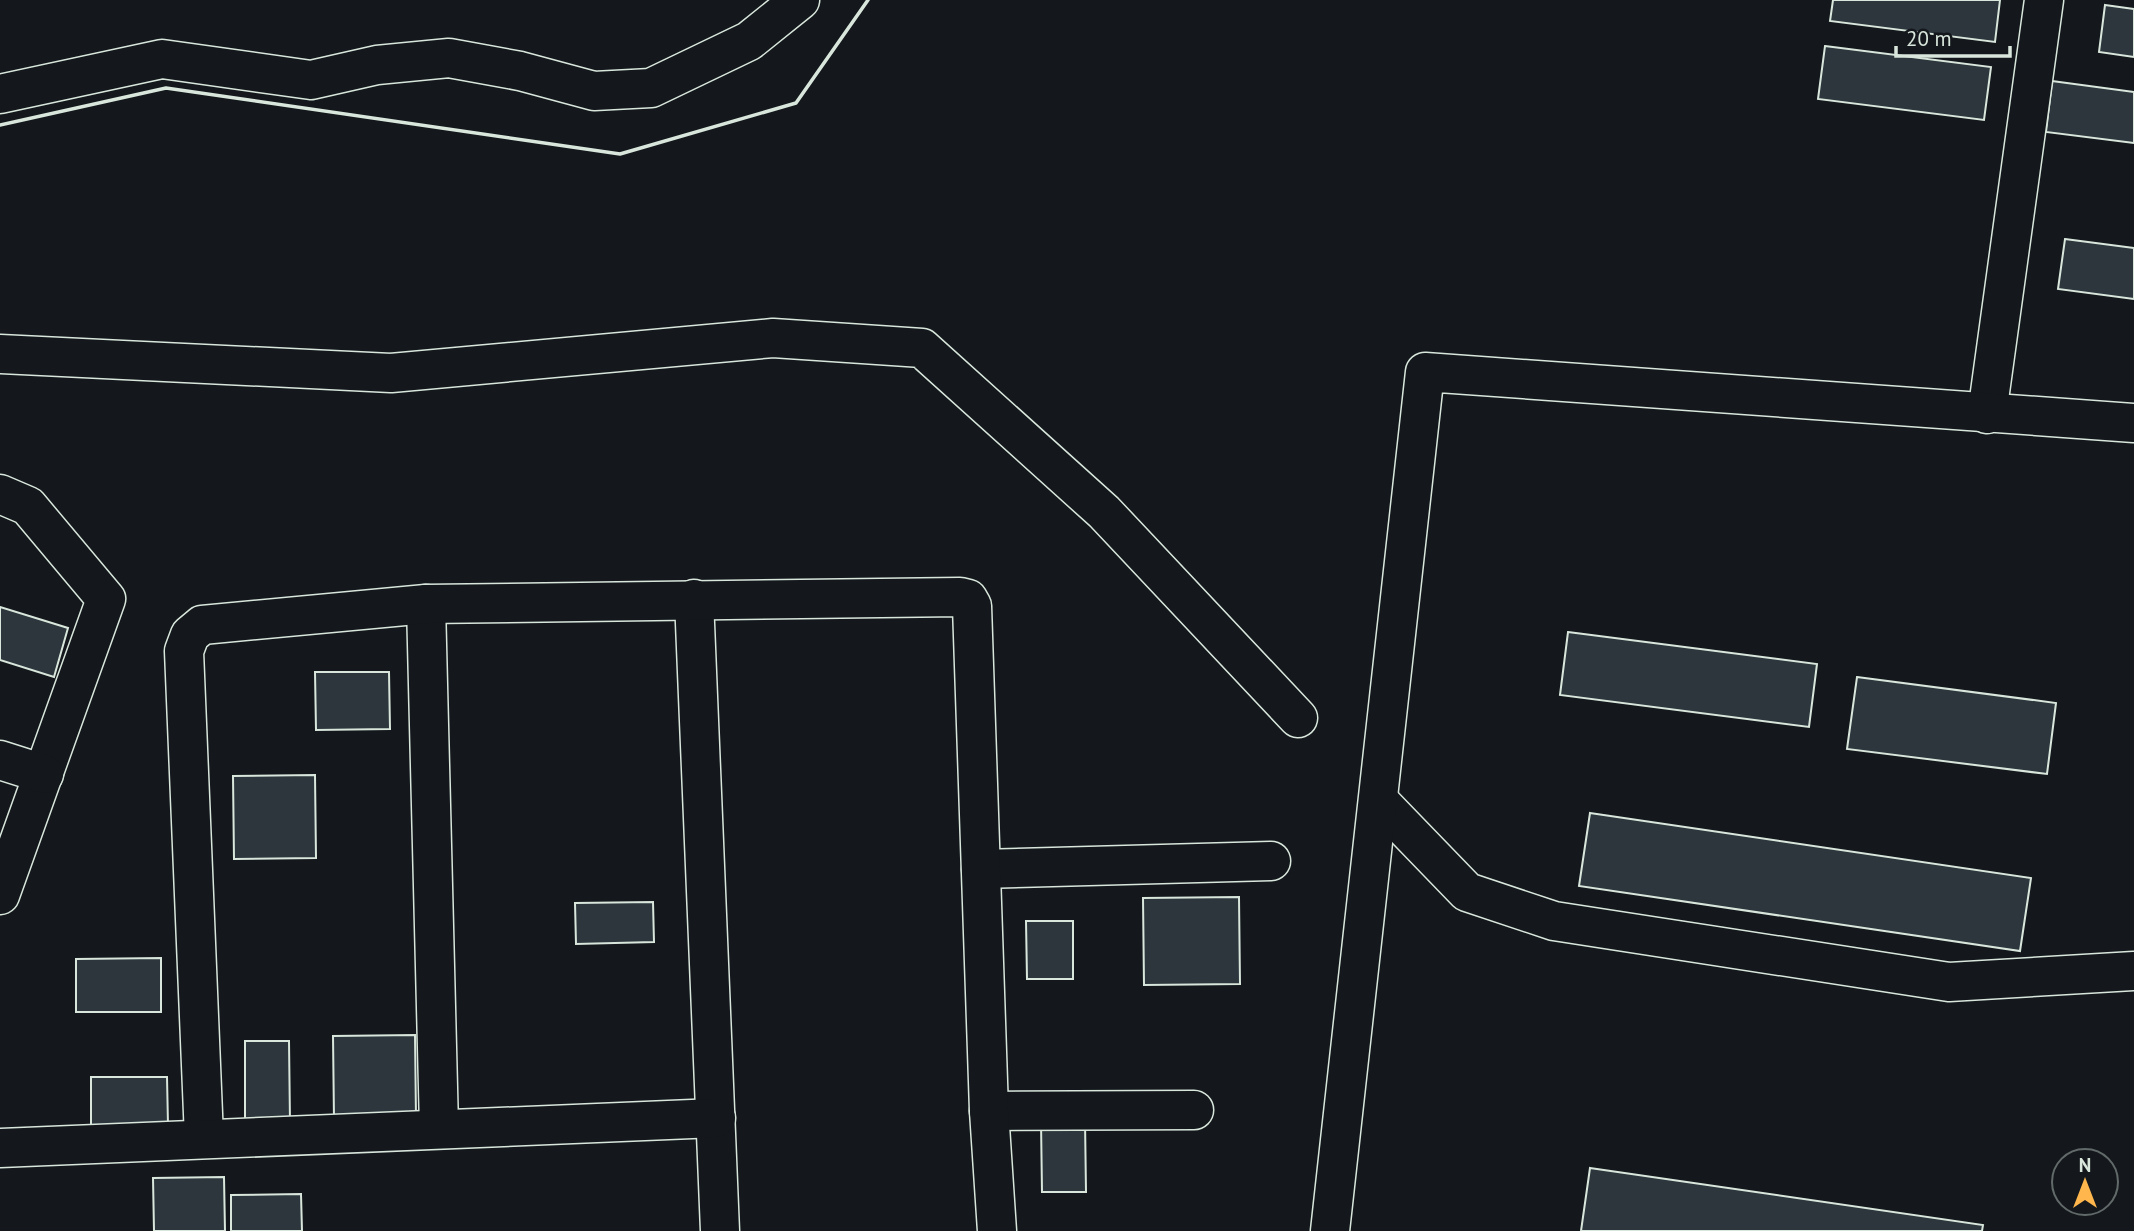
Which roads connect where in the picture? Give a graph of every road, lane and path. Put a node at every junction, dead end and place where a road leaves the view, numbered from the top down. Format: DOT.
graph roads {
  1 [pos="800,0"];
  2 [pos="2044,0"];
  3 [pos="0,94"];
  4 [pos="0,354"];
  5 [pos="1987,414"];
  6 [pos="2134,423"];
  7 [pos="0,494"];
  8 [pos="694,599"];
  9 [pos="426,604"];
  10 [pos="1298,718"];
  11 [pos="0,760"];
  12 [pos="44,774"];
  13 [pos="1379,802"];
  14 [pos="1272,861"];
  15 [pos="981,869"];
  16 [pos="0,895"];
  17 [pos="2134,971"];
  18 [pos="1194,1110"];
  19 [pos="989,1111"];
  20 [pos="716,1118"];
  21 [pos="439,1128"];
  22 [pos="204,1138"];
  23 [pos="0,1148"];
  24 [pos="720,1231"];
  25 [pos="997,1231"];
  26 [pos="1330,1231"];
  1 -- 3 [label="street"];
  2 -- 5 [label="street"];
  4 -- 10 [label="street"];
  5 -- 6 [label="street"];
  5 -- 13 [label="street"];
  7 -- 12 [label="street"];
  8 -- 9 [label="street"];
  8 -- 15 [label="street"];
  8 -- 20 [label="street"];
  9 -- 21 [label="street"];
  9 -- 22 [label="street"];
  11 -- 12 [label="street"];
  12 -- 16 [label="street"];
  13 -- 17 [label="street"];
  13 -- 26 [label="street"];
  14 -- 15 [label="street"];
  15 -- 19 [label="street"];
  18 -- 19 [label="street"];
  19 -- 25 [label="street"];
  20 -- 21 [label="street"];
  20 -- 24 [label="street"];
  21 -- 22 [label="street"];
  22 -- 23 [label="street"];
}
